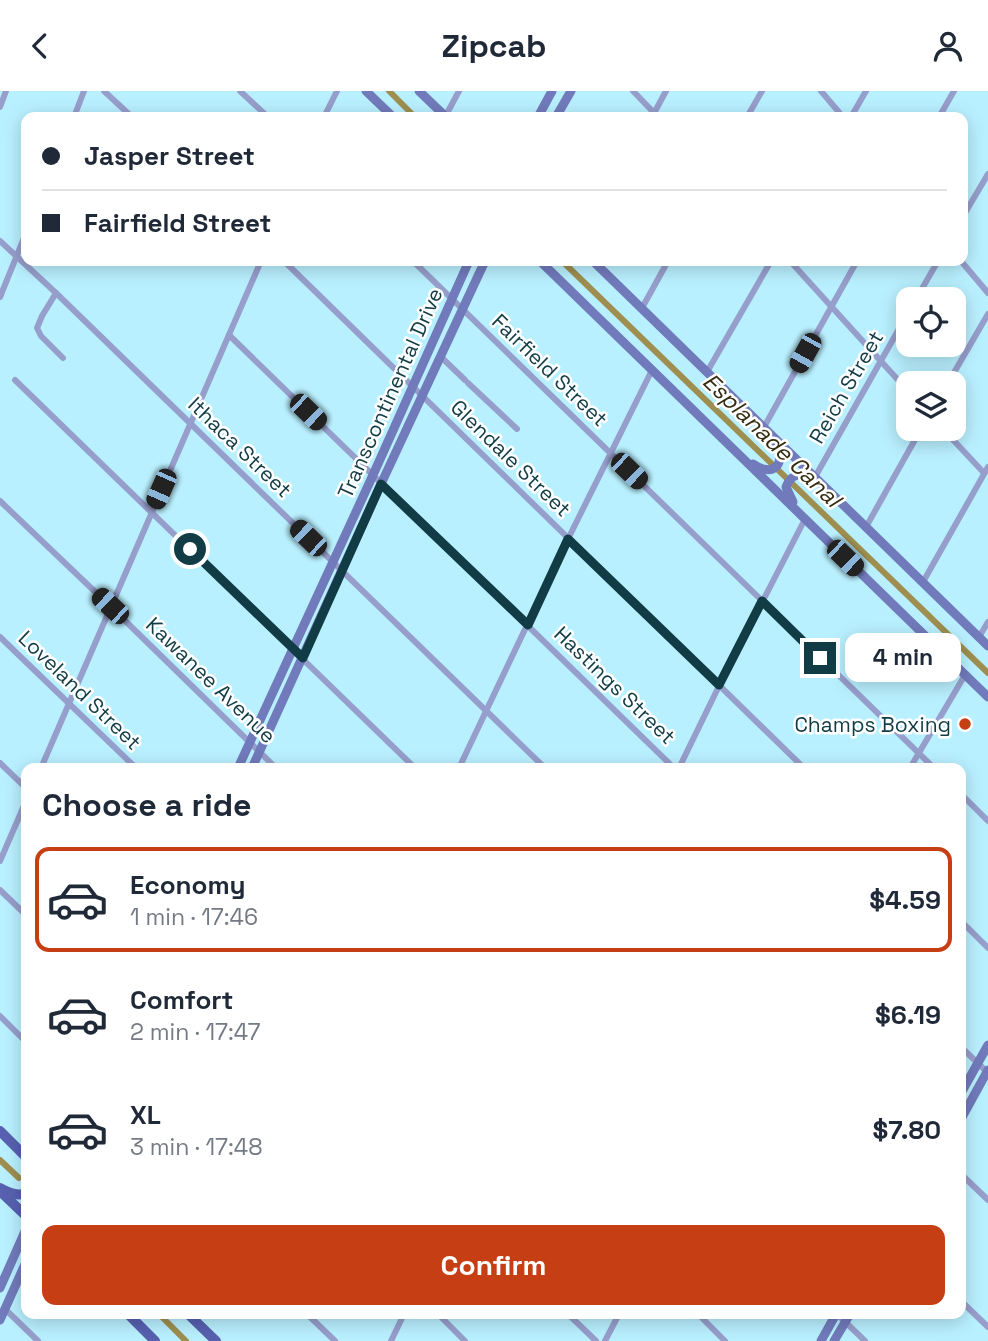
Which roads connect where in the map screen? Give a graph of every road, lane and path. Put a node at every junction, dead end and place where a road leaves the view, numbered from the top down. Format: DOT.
graph roads {
  1 [pos="6,91"];
  2 [pos="84,91"];
  3 [pos="104,91"];
  4 [pos="240,91"];
  5 [pos="337,91"];
  6 [pos="366,91"];
  7 [pos="419,91"];
  8 [pos="459,91"];
  9 [pos="552,91"];
  10 [pos="571,91"];
  11 [pos="633,91"];
  12 [pos="666,91"];
  13 [pos="762,91"];
  14 [pos="821,91"];
  15 [pos="866,91"];
  16 [pos="954,91"];
  17 [pos="0,107"];
  18 [pos="76,112"];
  19 [pos="127,112"];
  20 [pos="263,112"];
  21 [pos="326,112"];
  22 [pos="388,112"];
  23 [pos="441,112"];
  24 [pos="448,112"];
  25 [pos="541,112"];
  26 [pos="559,112"];
  27 [pos="651,112"];
  28 [pos="657,112"];
  29 [pos="750,112"];
  30 [pos="838,112"];
  31 [pos="854,112"];
  32 [pos="942,112"];
  33 [pos="988,173"];
  34 [pos="968,208"];
  35 [pos="0,241"];
  36 [pos="21,245"];
  37 [pos="16,257"];
  38 [pos="21,262"];
  39 [pos="26,266"];
  40 [pos="259,266"];
  41 [pos="289,266"];
  42 [pos="418,266"];
  43 [pos="466,266"];
  44 [pos="467,266"];
  45 [pos="482,266"];
  46 [pos="545,266"];
  47 [pos="598,266"];
  48 [pos="665,266"];
  49 [pos="768,266"];
  50 [pos="795,266"];
  51 [pos="854,266"];
  52 [pos="935,266"];
  53 [pos="965,266"];
  54 [pos="472,287"];
  55 [pos="923,287"];
  56 [pos="56,293"];
  57 [pos="988,293"];
  58 [pos="0,297"];
  59 [pos="451,298"];
  60 [pos="831,306"];
  61 [pos="642,308"];
  62 [pos="462,309"];
  63 [pos="988,314"];
  64 [pos="229,334"];
  65 [pos="896,334"];
  66 [pos="440,356"];
  67 [pos="63,358"];
  68 [pos="881,361"];
  69 [pos="652,370"];
  70 [pos="954,371"];
  71 [pos="707,372"];
  72 [pos="896,378"];
  73 [pos="15,380"];
  74 [pos="411,386"];
  75 [pos="422,396"];
  76 [pos="190,423"];
  77 [pos="517,429"];
  78 [pos="767,431"];
  79 [pos="914,441"];
  80 [pos="956,441"];
  81 [pos="610,453"];
  82 [pos="737,453"];
  83 [pos="986,470"];
  84 [pos="373,475"];
  85 [pos="815,477"];
  86 [pos="381,484"];
  87 [pos="0,501"];
  88 [pos="151,511"];
  89 [pos="853,514"];
  90 [pos="802,516"];
  91 [pos="866,527"];
  92 [pos="568,539"];
  93 [pos="332,561"];
  94 [pos="342,571"];
  95 [pos="923,582"];
  96 [pos="762,601"];
  97 [pos="110,606"];
  98 [pos="988,622"];
  99 [pos="528,625"];
  100 [pos="0,637"];
  101 [pos="979,638"];
  102 [pos="988,646"];
  103 [pos="292,648"];
  104 [pos="303,658"];
  105 [pos="965,675"];
  106 [pos="719,685"];
  107 [pos="988,697"];
  108 [pos="69,703"];
  109 [pos="486,712"];
  110 [pos="250,742"];
  111 [pos="260,752"];
  112 [pos="918,753"];
  113 [pos="0,763"];
  114 [pos="43,763"];
  115 [pos="131,763"];
  116 [pos="240,763"];
  117 [pos="254,763"];
  118 [pos="271,763"];
  119 [pos="410,763"];
  120 [pos="461,763"];
  121 [pos="540,763"];
  122 [pos="672,763"];
  123 [pos="680,763"];
  124 [pos="799,763"];
  125 [pos="913,763"];
  126 [pos="929,763"];
  127 [pos="21,783"];
  128 [pos="966,799"];
  129 [pos="21,813"];
  130 [pos="988,821"];
  131 [pos="0,861"];
  132 [pos="0,890"];
  133 [pos="21,910"];
  134 [pos="966,926"];
  135 [pos="988,948"];
  136 [pos="0,1016"];
  137 [pos="21,1036"];
  138 [pos="988,1045"];
  139 [pos="966,1052"];
  140 [pos="978,1063"];
  141 [pos="988,1072"];
  142 [pos="966,1084"];
  143 [pos="966,1110"];
  144 [pos="0,1131"];
  145 [pos="21,1153"];
  146 [pos="966,1179"];
  147 [pos="0,1190"];
  148 [pos="21,1195"];
  149 [pos="988,1200"];
  150 [pos="21,1211"];
  151 [pos="21,1240"];
  152 [pos="21,1273"];
  153 [pos="0,1288"];
  154 [pos="966,1306"];
  155 [pos="5,1309"];
  156 [pos="0,1319"];
  157 [pos="133,1319"];
  158 [pos="196,1319"];
  159 [pos="312,1319"];
  160 [pos="402,1319"];
  161 [pos="443,1319"];
  162 [pos="573,1319"];
  163 [pos="617,1319"];
  164 [pos="703,1319"];
  165 [pos="833,1319"];
  166 [pos="846,1319"];
  167 [pos="848,1319"];
  168 [pos="988,1327"];
  169 [pos="38,1341"];
  170 [pos="155,1341"];
  171 [pos="216,1341"];
  172 [pos="335,1341"];
  173 [pos="391,1341"];
  174 [pos="465,1341"];
  175 [pos="596,1341"];
  176 [pos="605,1341"];
  177 [pos="725,1341"];
  178 [pos="821,1341"];
  179 [pos="834,1341"];
  180 [pos="865,1341"];
  1 -- 17 [label="street"];
  2 -- 18 [label="street"];
  3 -- 19 [label="street"];
  4 -- 20 [label="street"];
  5 -- 21 [label="street"];
  6 -- 22 [label="main road"];
  7 -- 23 [label="main road"];
  8 -- 24 [label="street"];
  9 -- 25 [label="main road"];
  10 -- 26 [label="main road"];
  11 -- 27 [label="street"];
  12 -- 28 [label="street"];
  13 -- 29 [label="street"];
  14 -- 30 [label="street"];
  15 -- 31 [label="street"];
  16 -- 32 [label="street"];
  33 -- 34 [label="street"];
  35 -- 37 [label="street, Ithaca Street"];
  36 -- 37 [label="street"];
  37 -- 38 [label="street, Ithaca Street"];
  37 -- 58 [label="street"];
  39 -- 56 [label="street, Ithaca Street"];
  40 -- 64 [label="street"];
  41 -- 74 [label="street, Glendale Street"];
  42 -- 59 [label="street, Fairfield Street"];
  43 -- 59 [label="main road, Transcontinental Drive"];
  44 -- 54 [label="main road"];
  45 -- 54 [label="main road, Transcontinental Drive"];
  46 -- 69 [label="main road"];
  47 -- 61 [label="main road"];
  48 -- 61 [label="street"];
  49 -- 71 [label="street"];
  50 -- 60 [label="street"];
  51 -- 60 [label="street"];
  52 -- 55 [label="street"];
  53 -- 57 [label="street"];
  54 -- 62 [label="main road, Transcontinental Drive"];
  56 -- 67 [label="street"];
  56 -- 76 [label="street, Ithaca Street"];
  59 -- 62 [label="street, Fairfield Street"];
  59 -- 74 [label="main road, Transcontinental Drive"];
  60 -- 68 [label="street"];
  60 -- 78 [label="street"];
  61 -- 71 [label="main road"];
  62 -- 66 [label="main road, Transcontinental Drive"];
  62 -- 81 [label="street, Fairfield Street"];
  63 -- 70 [label="street"];
  64 -- 76 [label="street"];
  64 -- 84 [label="street, Hastings Street"];
  65 -- 68 [label="street, Reich Street"];
  66 -- 75 [label="main road, Transcontinental Drive"];
  66 -- 77 [label="street"];
  68 -- 72 [label="street"];
  68 -- 85 [label="street, Reich Street"];
  69 -- 81 [label="street"];
  69 -- 82 [label="main road"];
  71 -- 78 [label="main road"];
  73 -- 88 [label="street"];
  74 -- 75 [label="street, Glendale Street"];
  74 -- 84 [label="main road, Transcontinental Drive"];
  75 -- 86 [label="main road, Transcontinental Drive"];
  75 -- 92 [label="street, Glendale Street"];
  76 -- 88 [label="street"];
  76 -- 93 [label="street, Ithaca Street"];
  78 -- 82 [label="main road"];
  78 -- 85 [label="main road"];
  79 -- 91 [label="street"];
  80 -- 83 [label="street"];
  81 -- 92 [label="street"];
  81 -- 96 [label="street, Fairfield Street"];
  82 -- 90 [label="main road"];
  83 -- 95 [label="street"];
  84 -- 86 [label="street, Hastings Street"];
  84 -- 93 [label="main road, Transcontinental Drive"];
  85 -- 89 [label="main road"];
  86 -- 94 [label="main road, Transcontinental Drive"];
  86 -- 99 [label="street, Hastings Street"];
  87 -- 97 [label="street, Kawanee Avenue"];
  88 -- 97 [label="street"];
  88 -- 103 [label="street"];
  89 -- 90 [label="main road"];
  89 -- 91 [label="main road"];
  90 -- 96 [label="street"];
  90 -- 105 [label="main road"];
  91 -- 95 [label="main road"];
  92 -- 99 [label="street"];
  92 -- 106 [label="street, Glendale Street"];
  93 -- 94 [label="street, Ithaca Street"];
  93 -- 103 [label="main road, Transcontinental Drive"];
  94 -- 104 [label="main road, Transcontinental Drive"];
  94 -- 109 [label="street, Ithaca Street"];
  95 -- 101 [label="main road"];
  96 -- 106 [label="street"];
  96 -- 112 [label="street, Fairfield Street"];
  97 -- 108 [label="street"];
  97 -- 110 [label="street, Kawanee Avenue"];
  98 -- 101 [label="street"];
  99 -- 109 [label="street"];
  99 -- 122 [label="street, Hastings Street"];
  100 -- 108 [label="street, Loveland Street"];
  101 -- 102 [label="main road"];
  103 -- 104 [label="street"];
  103 -- 110 [label="main road, Transcontinental Drive"];
  104 -- 111 [label="main road, Transcontinental Drive"];
  104 -- 119 [label="street"];
  105 -- 107 [label="main road"];
  105 -- 112 [label="street"];
  106 -- 123 [label="street"];
  106 -- 124 [label="street, Glendale Street"];
  108 -- 114 [label="street"];
  108 -- 115 [label="street, Loveland Street"];
  109 -- 120 [label="street"];
  109 -- 121 [label="street, Ithaca Street"];
  110 -- 111 [label="street, Kawanee Avenue"];
  110 -- 116 [label="main road, Transcontinental Drive"];
  111 -- 117 [label="main road, Transcontinental Drive"];
  111 -- 118 [label="street, Kawanee Avenue"];
  112 -- 125 [label="street"];
  112 -- 126 [label="street, Fairfield Street"];
  113 -- 127 [label="street"];
  128 -- 130 [label="street"];
  129 -- 131 [label="street"];
  132 -- 133 [label="street"];
  134 -- 135 [label="street"];
  136 -- 137 [label="street"];
  138 -- 140 [label="main road"];
  139 -- 140 [label="street"];
  140 -- 141 [label="street"];
  140 -- 142 [label="main road"];
  141 -- 143 [label="main road"];
  144 -- 145 [label="main road"];
  146 -- 149 [label="street"];
  147 -- 148 [label="main road"];
  147 -- 150 [label="main road"];
  151 -- 153 [label="main road"];
  152 -- 155 [label="main road"];
  154 -- 168 [label="street"];
  155 -- 156 [label="main road"];
  155 -- 169 [label="street"];
  157 -- 170 [label="main road"];
  158 -- 171 [label="main road"];
  159 -- 172 [label="street"];
  160 -- 173 [label="street"];
  161 -- 174 [label="street"];
  162 -- 175 [label="street"];
  163 -- 176 [label="street"];
  164 -- 177 [label="street"];
  165 -- 178 [label="main road"];
  166 -- 179 [label="main road"];
  167 -- 180 [label="street"];
}
